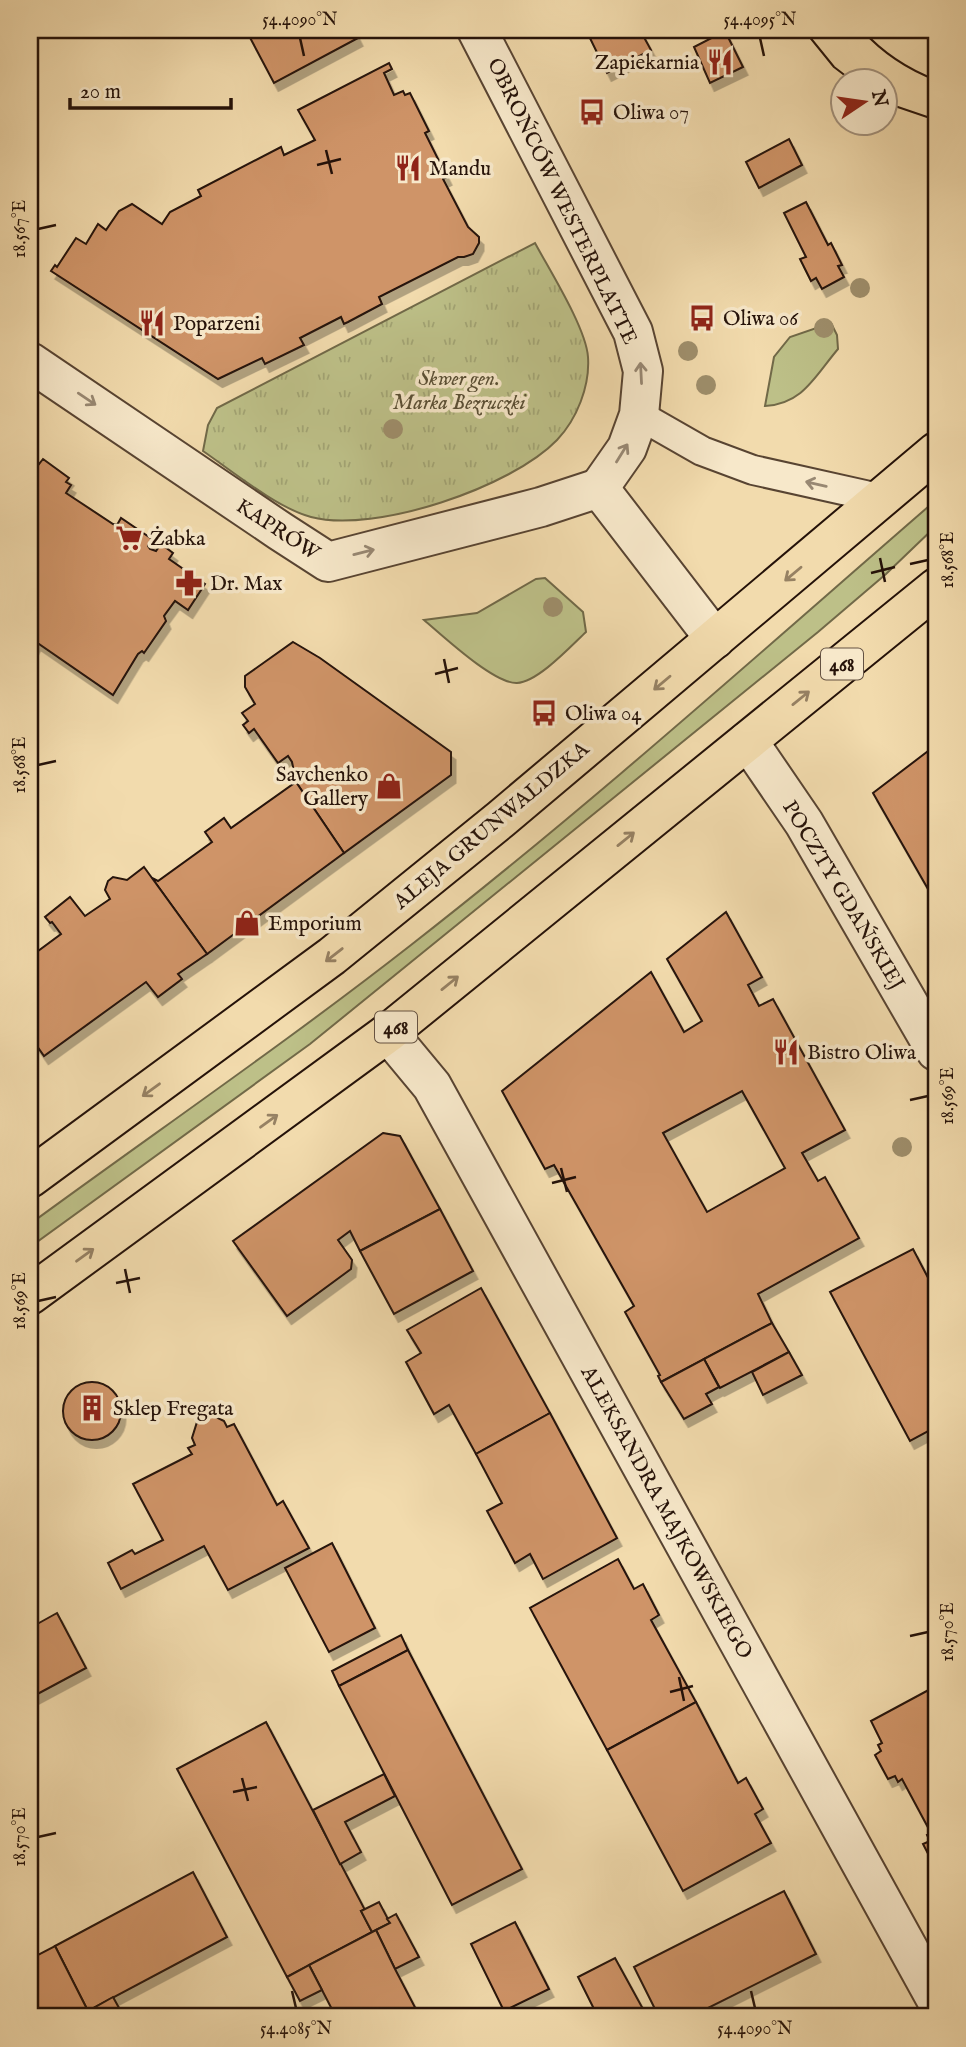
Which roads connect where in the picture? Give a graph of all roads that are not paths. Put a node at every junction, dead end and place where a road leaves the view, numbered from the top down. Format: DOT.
graph roads {
  1 [pos="477,30"];
  2 [pos="30,362"];
  3 [pos="639,415"];
  4 [pos="936,452"];
  5 [pos="599,488"];
  6 [pos="883,499"];
  7 [pos="936,588"];
  8 [pos="715,639"];
  9 [pos="748,741"];
  10 [pos="388,1033"];
  11 [pos="936,1051"];
  12 [pos="30,1178"];
  13 [pos="30,1295"];
  14 [pos="936,1999"];
  3 -- 1 [label="street, OBROŃCÓW WESTERPLATTE, one-way"];
  2 -- 5 [label="street, KAPRÓW, one-way"];
  5 -- 3 [label="street, OBROŃCÓW WESTERPLATTE, one-way"];
  6 -- 3 [label="lane, one-way"];
  4 -- 6 [label="main road, ALEJA GRUNWALDZKA"];
  5 -- 8 [label="street"];
  6 -- 8 [label="main road, ALEJA GRUNWALDZKA, one-way"];
  9 -- 7 [label="main road, 468, one-way"];
  8 -- 12 [label="main road, ALEJA GRUNWALDZKA, one-way"];
  10 -- 9 [label="main road, 468, one-way"];
  9 -- 11 [label="street, POCZTY GDAŃSKIEJ"];
  13 -- 10 [label="main road, 468, one-way"];
  10 -- 14 [label="street, ALEKSANDRA MAJKOWSKIEGO"];
}
